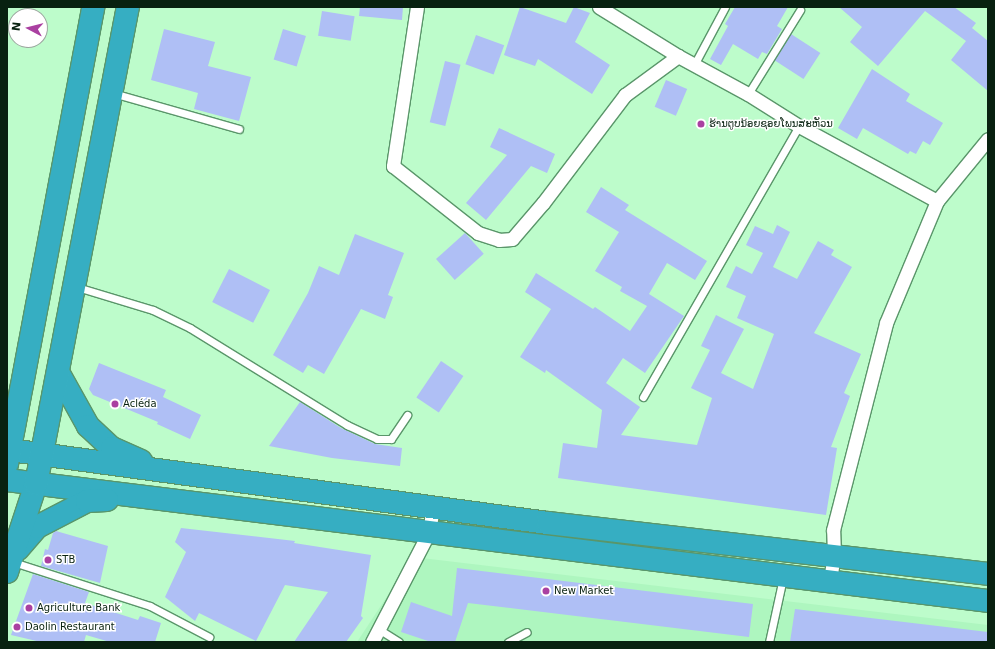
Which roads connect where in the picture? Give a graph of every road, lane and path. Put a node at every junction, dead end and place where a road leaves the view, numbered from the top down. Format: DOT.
graph roads {
  1 [pos="93,7"];
  2 [pos="128,7"];
  3 [pos="417,7"];
  4 [pos="599,7"];
  5 [pos="725,7"];
  6 [pos="800,10"];
  7 [pos="678,56"];
  8 [pos="694,65"];
  9 [pos="113,93"];
  10 [pos="748,94"];
  11 [pos="799,126"];
  12 [pos="239,129"];
  13 [pos="988,139"];
  14 [pos="937,201"];
  15 [pos="75,287"];
  16 [pos="58,372"];
  17 [pos="643,397"];
  18 [pos="407,415"];
  19 [pos="42,454"];
  20 [pos="8,455"];
  21 [pos="164,471"];
  22 [pos="7,480"];
  23 [pos="36,484"];
  24 [pos="156,499"];
  25 [pos="433,508"];
  26 [pos="429,532"];
  27 [pos="834,554"];
  28 [pos="11,563"];
  29 [pos="988,574"];
  30 [pos="783,576"];
  31 [pos="830,580"];
  32 [pos="988,600"];
  33 [pos="380,630"];
  34 [pos="527,632"];
  35 [pos="209,637"];
  36 [pos="372,642"];
  37 [pos="399,642"];
  38 [pos="508,642"];
  39 [pos="768,642"];
  1 -- 20 [label="highway"];
  2 -- 9 [label="highway"];
  3 -- 7 [label="street"];
  4 -- 7 [label="street"];
  5 -- 8 [label="lane"];
  6 -- 10 [label="lane"];
  7 -- 8 [label="street"];
  8 -- 10 [label="street"];
  9 -- 12 [label="lane"];
  9 -- 15 [label="highway"];
  10 -- 11 [label="street"];
  11 -- 14 [label="street"];
  11 -- 17 [label="lane"];
  13 -- 14 [label="street"];
  14 -- 27 [label="street"];
  15 -- 16 [label="highway"];
  15 -- 18 [label="lane"];
  16 -- 19 [label="highway"];
  16 -- 21 [label="highway"];
  19 -- 20 [label="highway"];
  19 -- 21 [label="highway"];
  19 -- 23 [label="highway"];
  21 -- 25 [label="highway"];
  22 -- 23 [label="highway"];
  23 -- 24 [label="highway"];
  23 -- 28 [label="highway"];
  24 -- 26 [label="highway"];
  24 -- 28 [label="highway"];
  25 -- 26 [label="street"];
  25 -- 27 [label="highway"];
  26 -- 30 [label="highway"];
  26 -- 33 [label="street"];
  27 -- 29 [label="highway"];
  27 -- 31 [label="street"];
  28 -- 35 [label="lane"];
  30 -- 31 [label="highway"];
  30 -- 39 [label="lane"];
  31 -- 32 [label="highway"];
  33 -- 36 [label="street"];
  33 -- 37 [label="lane"];
  34 -- 38 [label="lane"];
}
